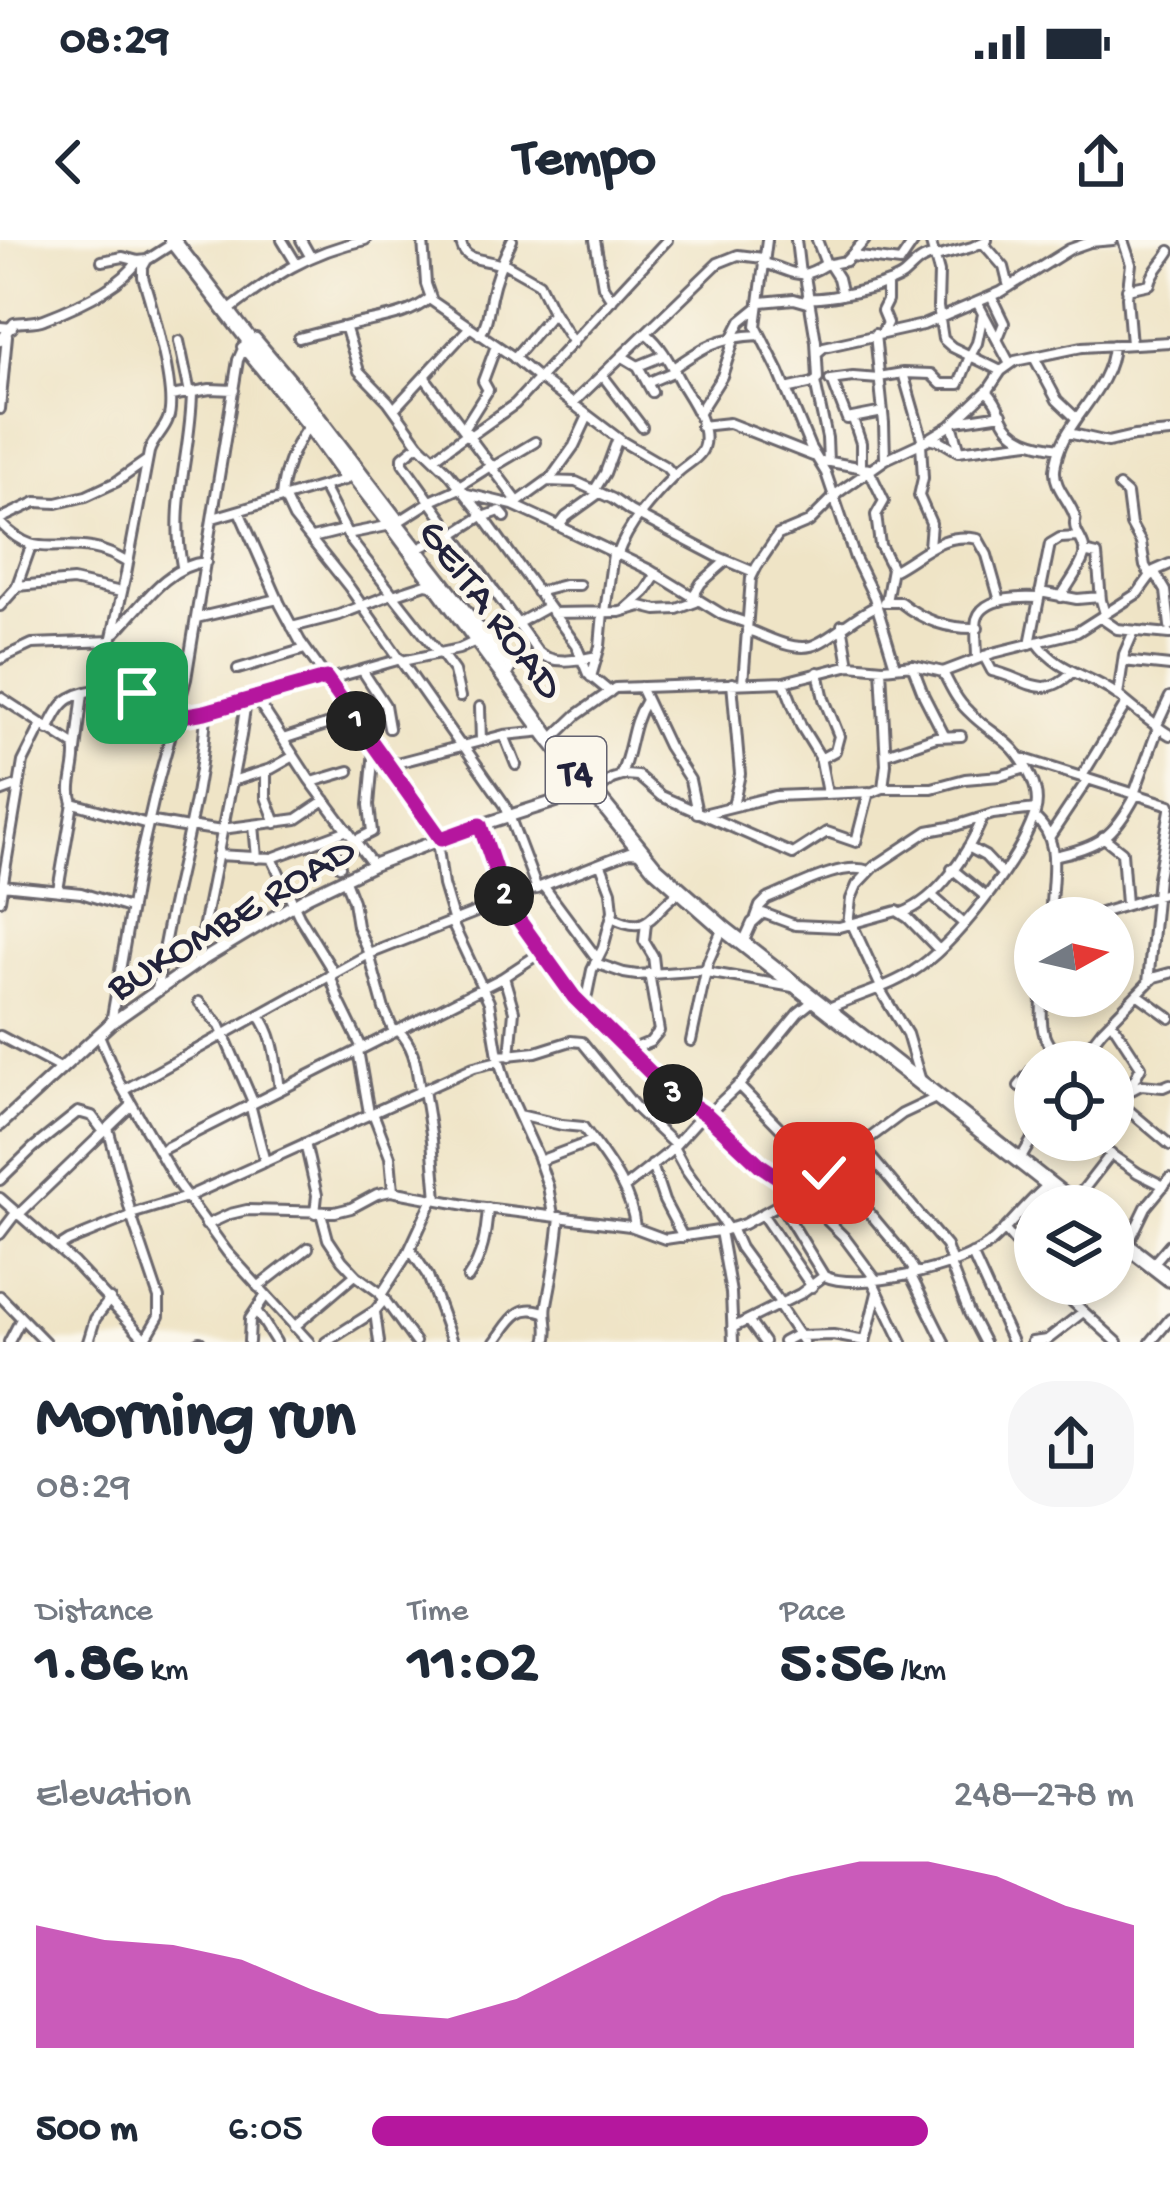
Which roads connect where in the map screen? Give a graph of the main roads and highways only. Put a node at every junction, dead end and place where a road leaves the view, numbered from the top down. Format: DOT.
graph roads {
  1 [pos="173,241"];
  2 [pos="595,793"];
  3 [pos="0,1125"];
  4 [pos="1050,1185"];
  5 [pos="1134,1251"];
  6 [pos="1170,1279"];
  1 -- 2 [label="highway, GEITA ROAD / T4"];
  2 -- 3 [label="main road, BUKOMBE ROAD"];
  2 -- 4 [label="highway, GEITA ROAD / T4"];
  5 -- 6 [label="highway"];
}
